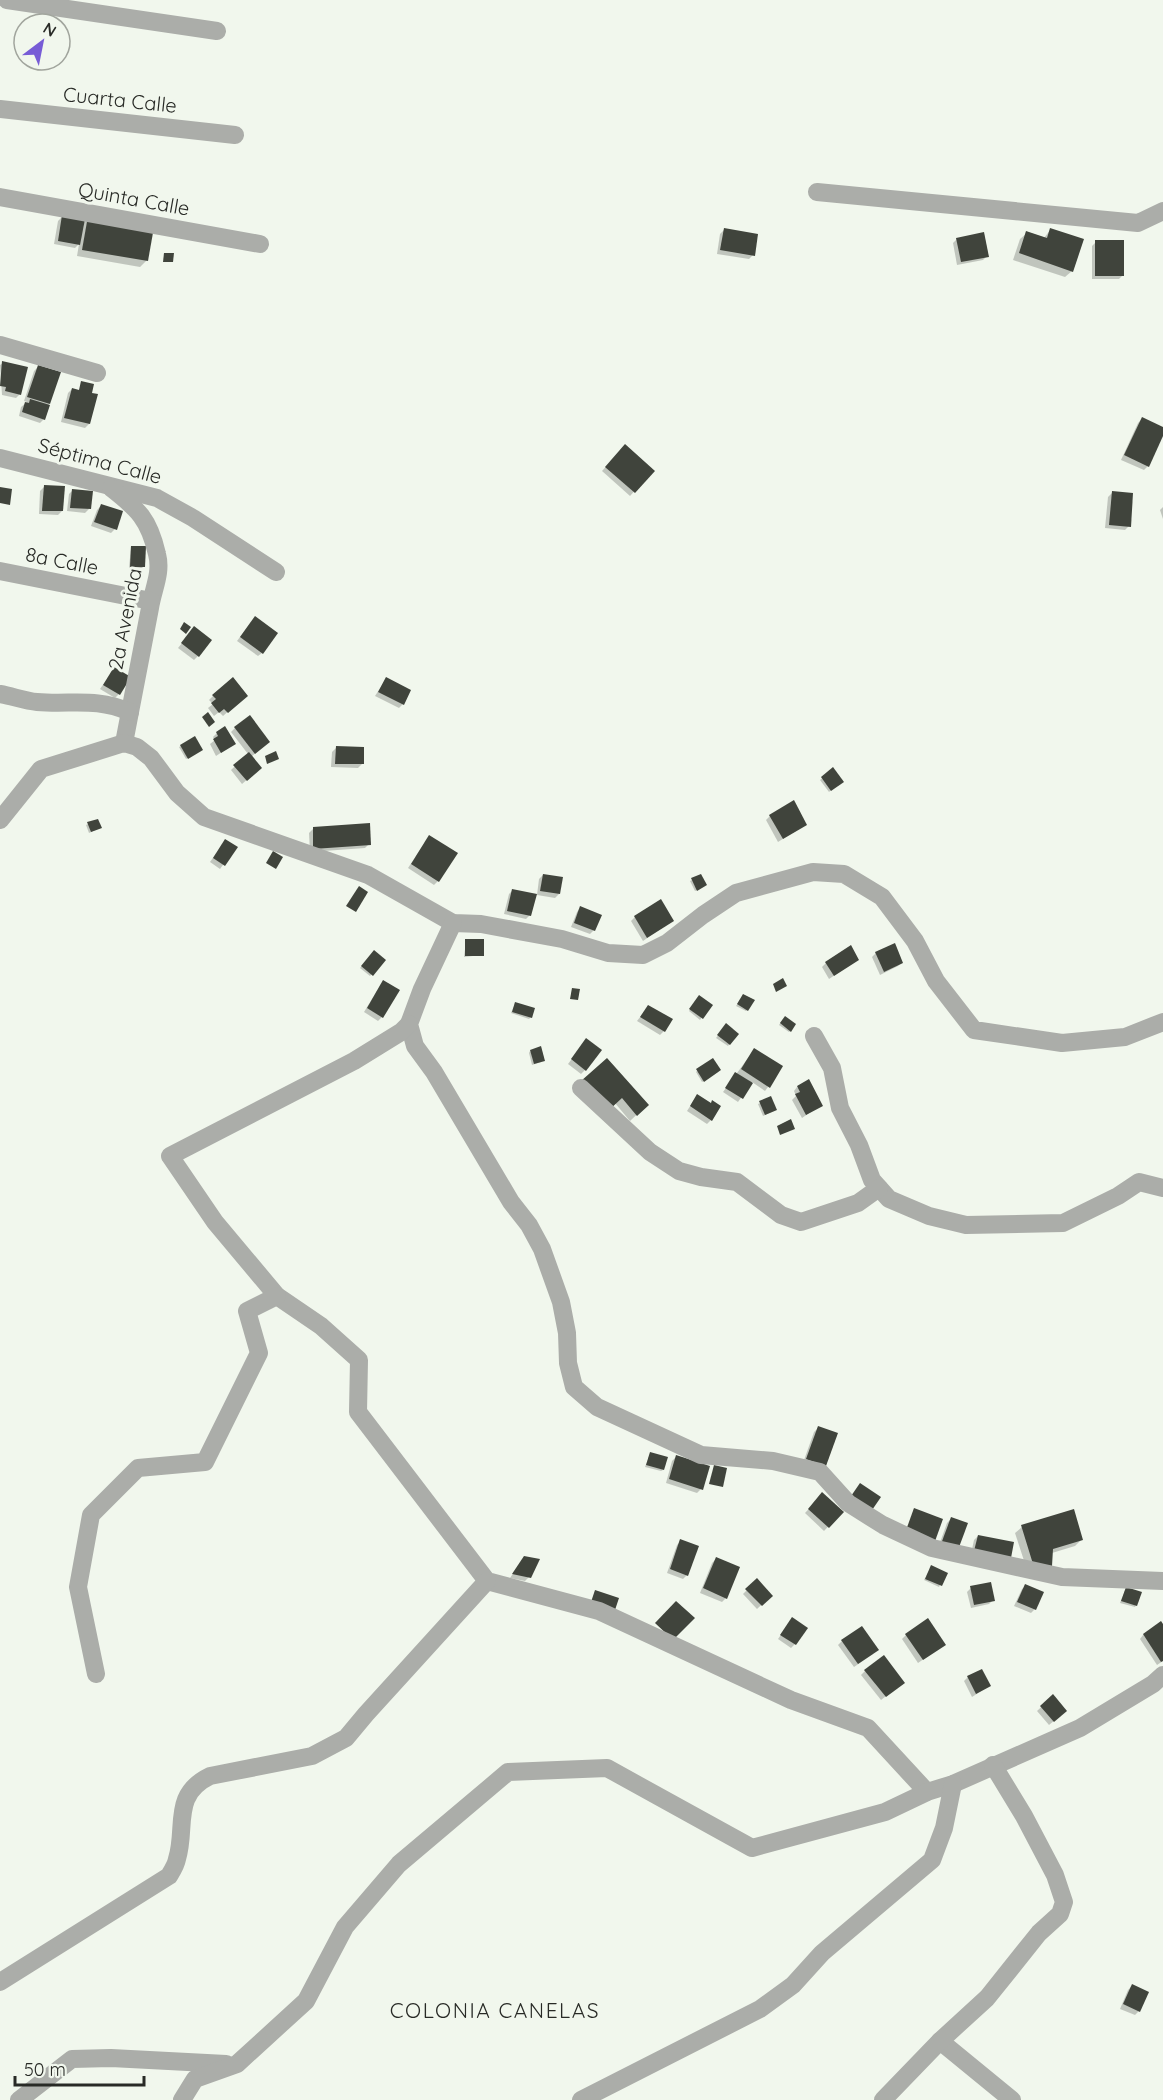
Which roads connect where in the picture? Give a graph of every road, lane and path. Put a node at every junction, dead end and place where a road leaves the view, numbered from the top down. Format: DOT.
graph roads {
  1 [pos="7,0"];
  2 [pos="217,31"];
  3 [pos="0,109"];
  4 [pos="235,135"];
  5 [pos="817,192"];
  6 [pos="0,197"];
  7 [pos="1163,211"];
  8 [pos="260,244"];
  9 [pos="0,345"];
  10 [pos="97,373"];
  11 [pos="0,458"];
  12 [pos="108,485"];
  13 [pos="0,571"];
  14 [pos="276,572"];
  15 [pos="151,601"];
  16 [pos="0,694"];
  17 [pos="130,712"];
  18 [pos="124,743"];
  19 [pos="0,820"];
  20 [pos="453,923"];
  21 [pos="1163,1022"];
  22 [pos="409,1024"];
  23 [pos="814,1036"];
  24 [pos="581,1088"];
  25 [pos="879,1188"];
  26 [pos="1163,1188"];
  27 [pos="277,1296"];
  28 [pos="487,1581"];
  29 [pos="1163,1581"];
  30 [pos="96,1674"];
  31 [pos="1163,1675"];
  32 [pos="993,1765"];
  33 [pos="952,1784"];
  34 [pos="927,1792"];
  35 [pos="0,1982"];
  36 [pos="940,2041"];
  37 [pos="237,2064"];
  38 [pos="19,2100"];
  39 [pos="182,2100"];
  40 [pos="582,2100"];
  41 [pos="883,2100"];
  42 [pos="1012,2100"];
  1 -- 2 [label="street"];
  3 -- 4 [label="street, Cuarta Calle"];
  5 -- 7 [label="street"];
  6 -- 8 [label="street, Quinta Calle"];
  9 -- 10 [label="street"];
  11 -- 12 [label="street, Séptima Calle"];
  12 -- 14 [label="street, Séptima Calle"];
  12 -- 15 [label="street, 2a Avenida"];
  13 -- 15 [label="street, 8a Calle"];
  15 -- 17 [label="street, 2a Avenida"];
  16 -- 17 [label="street"];
  17 -- 18 [label="street, 2a Avenida"];
  18 -- 19 [label="street"];
  18 -- 20 [label="street"];
  20 -- 21 [label="street"];
  20 -- 22 [label="street"];
  22 -- 27 [label="street"];
  22 -- 29 [label="street"];
  23 -- 25 [label="street"];
  24 -- 25 [label="street"];
  25 -- 26 [label="street"];
  27 -- 28 [label="street"];
  27 -- 30 [label="street"];
  28 -- 34 [label="street"];
  28 -- 35 [label="street"];
  31 -- 32 [label="street"];
  32 -- 33 [label="street"];
  32 -- 36 [label="street"];
  33 -- 34 [label="street"];
  33 -- 40 [label="street"];
  34 -- 37 [label="street"];
  36 -- 41 [label="street"];
  36 -- 42 [label="street"];
  37 -- 38 [label="street"];
  37 -- 39 [label="street"];
}
